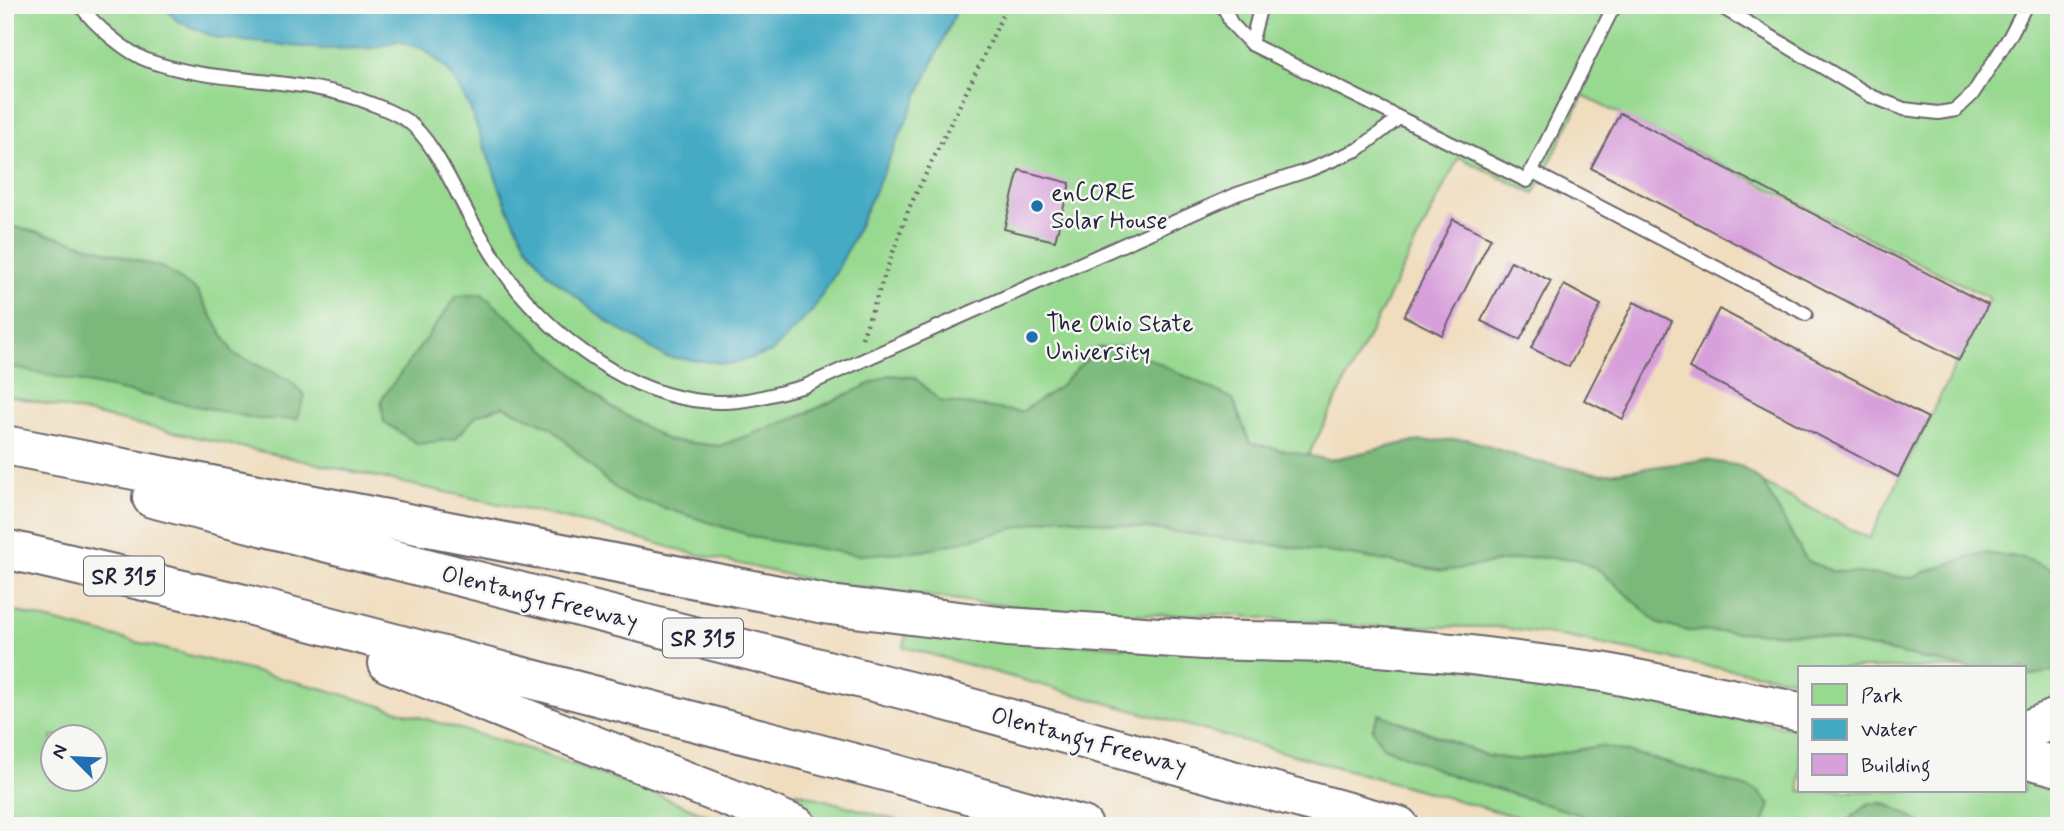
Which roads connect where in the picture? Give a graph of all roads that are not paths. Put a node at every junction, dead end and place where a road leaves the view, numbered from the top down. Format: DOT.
graph roads {
  1 [pos="80,5"];
  2 [pos="1223,5"];
  3 [pos="1261,5"];
  4 [pos="1617,5"];
  5 [pos="1718,5"];
  6 [pos="2026,5"];
  7 [pos="1251,44"];
  8 [pos="1399,118"];
  9 [pos="1531,171"];
  10 [pos="1806,314"];
  11 [pos="5,445"];
  12 [pos="5,460"];
  13 [pos="5,549"];
  14 [pos="244,604"];
  15 [pos="1798,712"];
  16 [pos="2059,717"];
  17 [pos="2025,731"];
  18 [pos="2025,758"];
  19 [pos="2059,767"];
  20 [pos="797,826"];
  21 [pos="1083,826"];
  22 [pos="1399,826"];
  1 -- 8 [label="lane"];
  2 -- 7 [label="lane"];
  3 -- 7 [label="lane"];
  4 -- 9 [label="lane"];
  5 -- 6 [label="lane"];
  7 -- 8 [label="lane"];
  8 -- 9 [label="lane"];
  9 -- 10 [label="lane"];
  11 -- 15 [label="highway"];
  12 -- 22 [label="highway, Olentangy Freeway / SR 315"];
  13 -- 14 [label="highway, SR 315"];
  14 -- 20 [label="highway"];
  14 -- 21 [label="highway, SR 315"];
  16 -- 17 [label="highway"];
  18 -- 19 [label="highway"];
}
